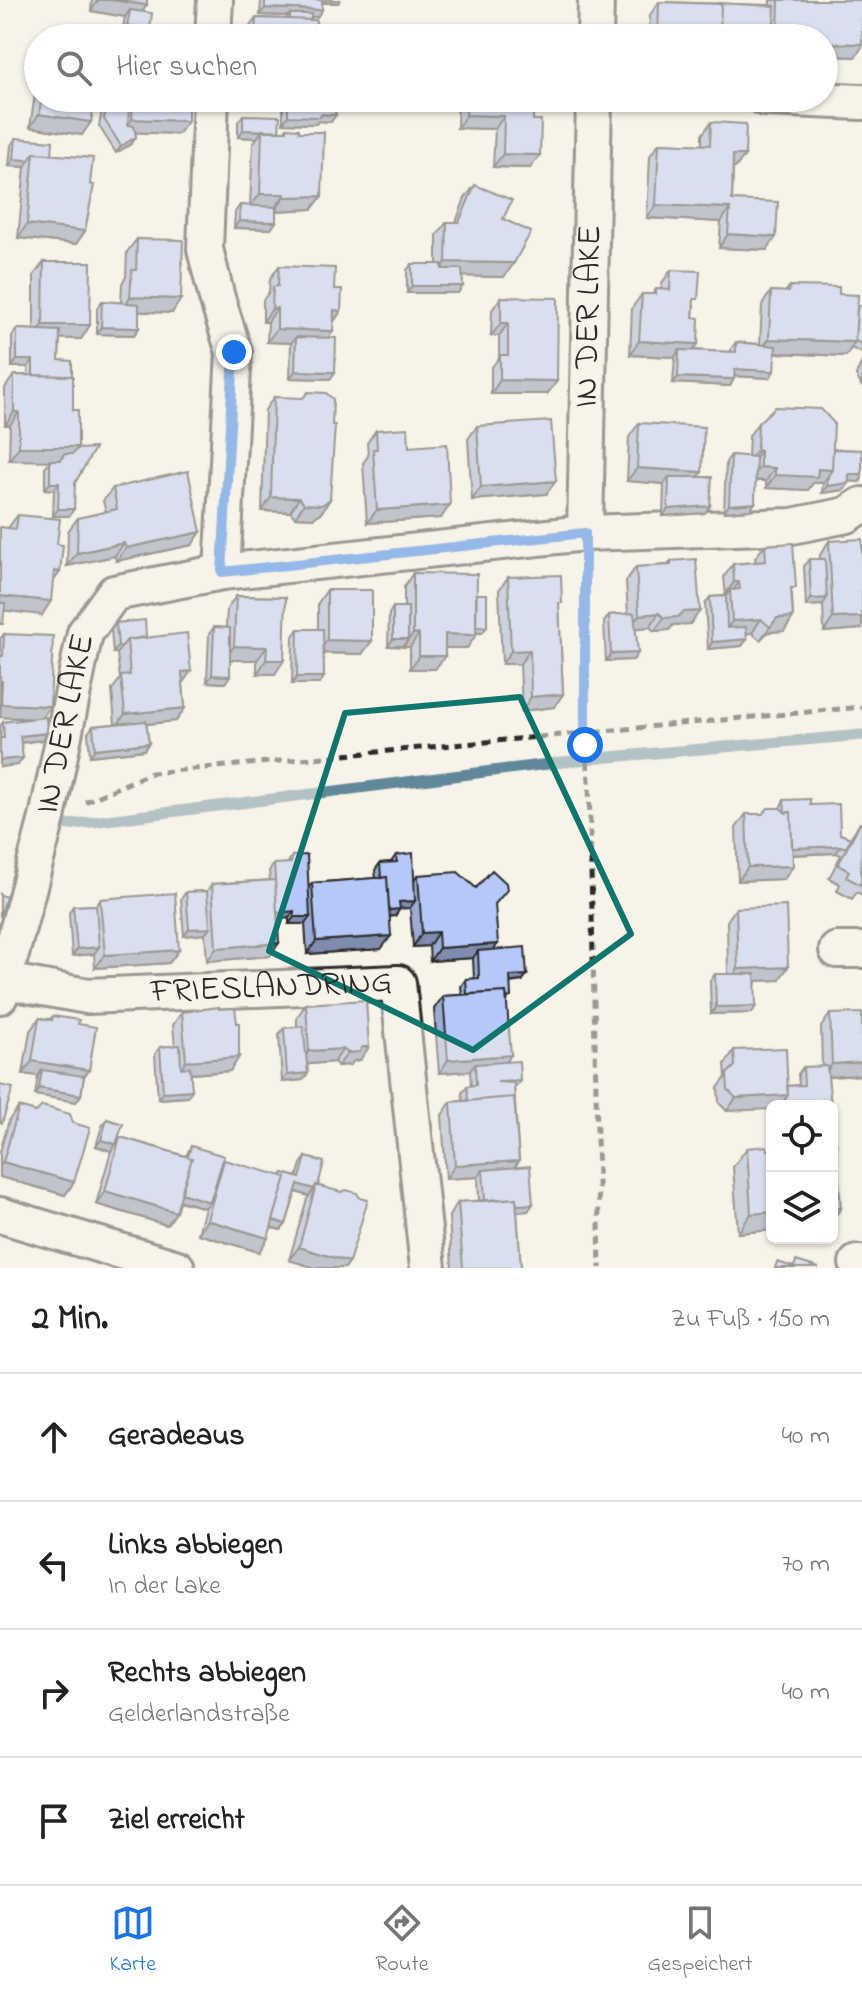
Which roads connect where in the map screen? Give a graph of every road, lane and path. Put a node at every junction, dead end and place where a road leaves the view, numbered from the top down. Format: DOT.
graph roads {
  1 [pos="215,0"];
  2 [pos="596,0"];
  3 [pos="214,24"];
  4 [pos="595,24"];
  5 [pos="838,101"];
  6 [pos="862,102"];
  7 [pos="210,112"];
  8 [pos="594,112"];
  9 [pos="862,505"];
  10 [pos="585,533"];
  11 [pos="222,572"];
  12 [pos="862,707"];
  13 [pos="586,731"];
  14 [pos="47,818"];
  15 [pos="2,989"];
  16 [pos="0,1215"];
  17 [pos="177,1268"];
  18 [pos="428,1268"];
  19 [pos="600,1268"];
  1 -- 3 [label="street"];
  2 -- 4 [label="street"];
  5 -- 6 [label="street"];
  7 -- 11 [label="street"];
  8 -- 10 [label="street, IN DER LAKE"];
  9 -- 10 [label="street, IN DER LAKE"];
  10 -- 11 [label="street, IN DER LAKE"];
  10 -- 13 [label="path"];
  11 -- 14 [label="street, IN DER LAKE"];
  12 -- 13 [label="path"];
  13 -- 14 [label="path"];
  13 -- 19 [label="path"];
  14 -- 15 [label="street, IN DER LAKE"];
  15 -- 18 [label="street, FRIESLANDRING"];
  16 -- 17 [label="street"];
}
